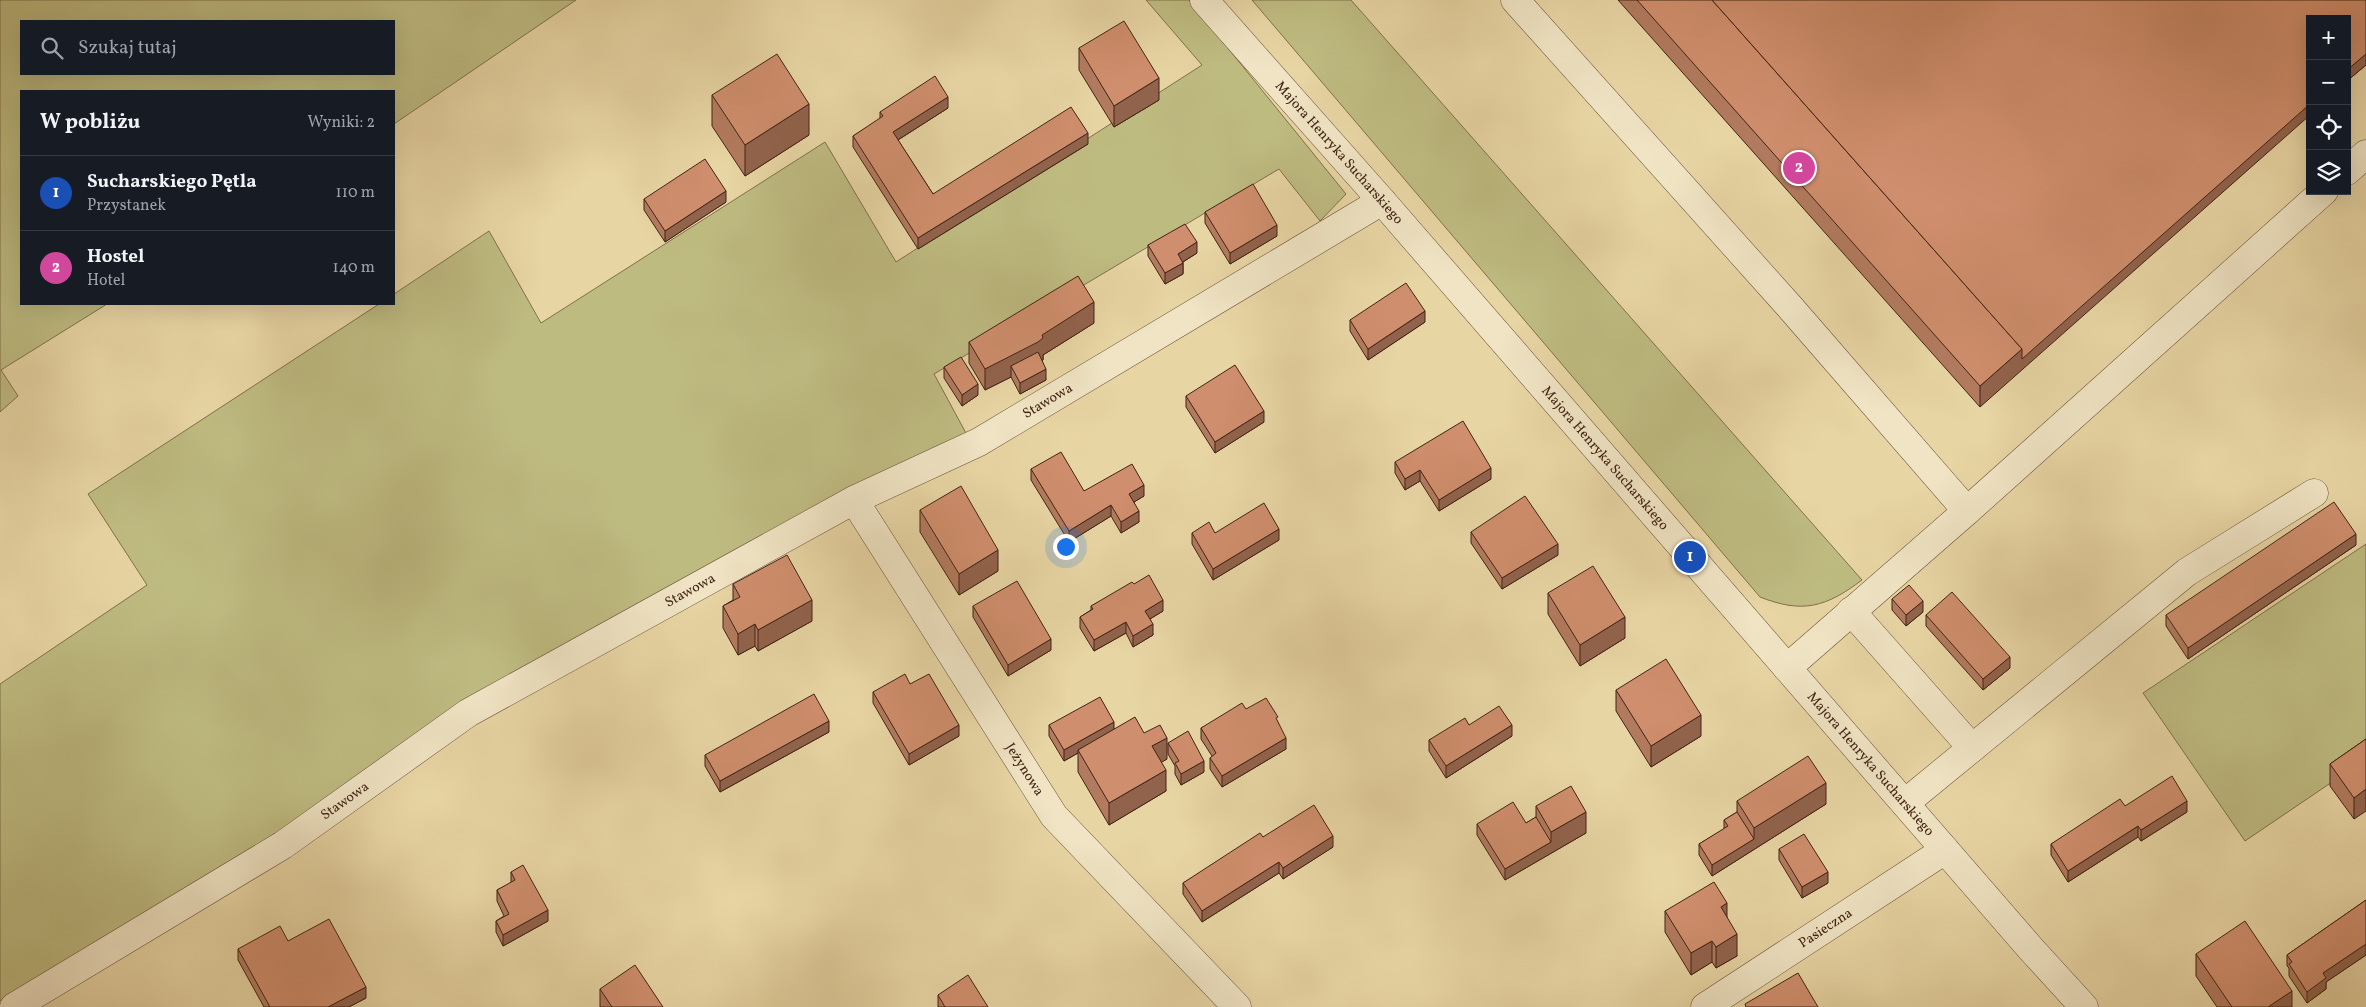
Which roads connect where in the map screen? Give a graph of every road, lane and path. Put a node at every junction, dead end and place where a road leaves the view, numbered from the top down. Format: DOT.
graph roads {
  1 [pos="1204,0"];
  2 [pos="1515,0"];
  3 [pos="2366,154"];
  4 [pos="2351,167"];
  5 [pos="2320,195"];
  6 [pos="1382,201"];
  7 [pos="2314,493"];
  8 [pos="854,500"];
  9 [pos="1967,511"];
  10 [pos="1851,611"];
  11 [pos="1787,668"];
  12 [pos="1972,748"];
  13 [pos="1905,803"];
  14 [pos="1945,850"];
  15 [pos="14,1007"];
  16 [pos="1236,1007"];
  17 [pos="1704,1007"];
  18 [pos="2084,1007"];
  1 -- 6 [label="street, Majora Henryka Sucharskiego"];
  2 -- 9 [label="street"];
  3 -- 4 [label="street"];
  5 -- 9 [label="street"];
  6 -- 8 [label="street, Stawowa"];
  6 -- 11 [label="street, Majora Henryka Sucharskiego"];
  7 -- 12 [label="street"];
  8 -- 15 [label="street, Stawowa"];
  8 -- 16 [label="street, Jeżynowa"];
  9 -- 10 [label="street"];
  10 -- 11 [label="street"];
  10 -- 12 [label="street"];
  11 -- 13 [label="street, Majora Henryka Sucharskiego"];
  12 -- 13 [label="street"];
  13 -- 14 [label="street, Majora Henryka Sucharskiego"];
  14 -- 17 [label="street, Pasieczna"];
  14 -- 18 [label="street, Majora Henryka Sucharskiego"];
}
